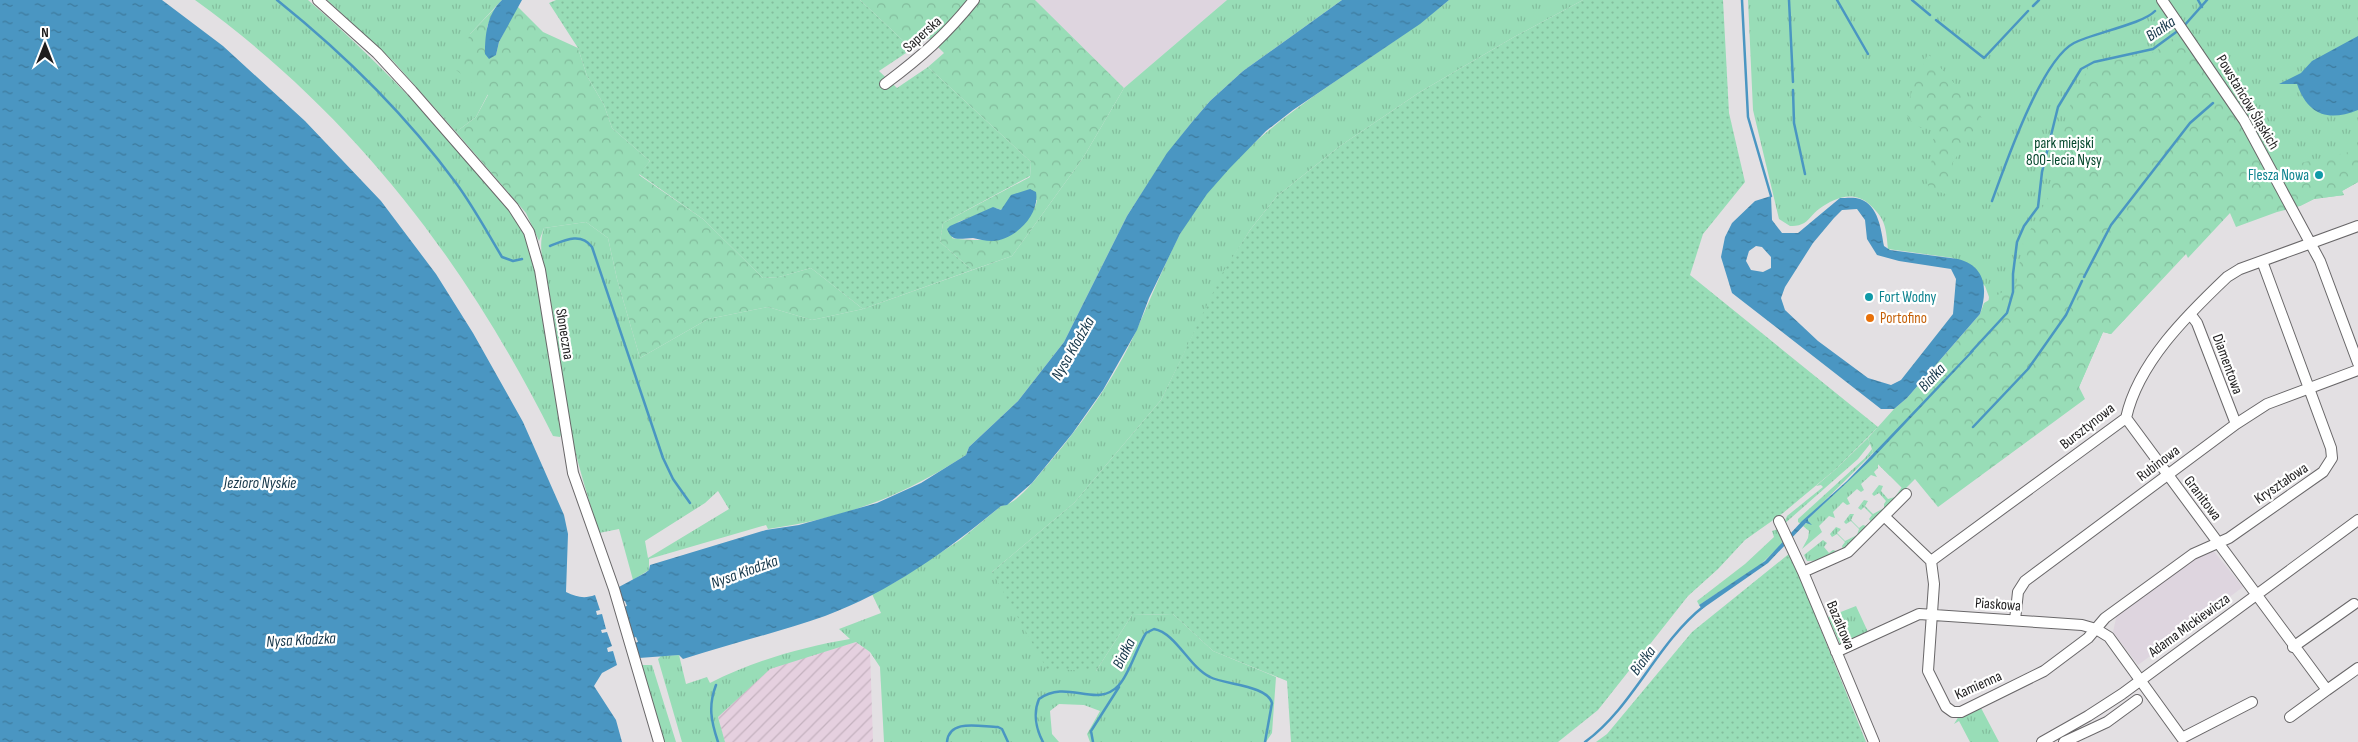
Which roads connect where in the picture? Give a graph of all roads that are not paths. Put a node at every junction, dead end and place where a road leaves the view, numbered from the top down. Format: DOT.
graph roads {
  1 [pos="318,0"];
  2 [pos="974,0"];
  3 [pos="2162,0"];
  4 [pos="885,84"];
  5 [pos="2358,226"];
  6 [pos="2310,243"];
  7 [pos="2262,261"];
  8 [pos="2191,315"];
  9 [pos="2358,363"];
  10 [pos="2358,370"];
  11 [pos="2308,388"];
  12 [pos="2126,418"];
  13 [pos="2236,424"];
  14 [pos="2167,475"];
  15 [pos="1906,494"];
  16 [pos="1884,516"];
  17 [pos="1779,521"];
  18 [pos="2357,522"];
  19 [pos="2218,544"];
  20 [pos="1931,561"];
  21 [pos="1804,572"];
  22 [pos="2256,595"];
  23 [pos="2354,604"];
  24 [pos="1931,614"];
  25 [pos="2015,620"];
  26 [pos="2096,629"];
  27 [pos="2294,646"];
  28 [pos="1836,652"];
  29 [pos="2358,668"];
  30 [pos="2140,680"];
  31 [pos="2326,690"];
  32 [pos="2137,700"];
  33 [pos="2252,702"];
  34 [pos="2098,710"];
  35 [pos="2290,717"];
  36 [pos="2107,722"];
  37 [pos="2179,740"];
  38 [pos="659,742"];
  39 [pos="1874,742"];
  40 [pos="2042,742"];
  41 [pos="2064,742"];
  1 -- 38 [label="street, Słoneczna"];
  2 -- 4 [label="street, Saperska"];
  3 -- 6 [label="street, Powstańców Śląskich"];
  5 -- 6 [label="street, Bursztynowa"];
  6 -- 7 [label="street, Bursztynowa"];
  6 -- 9 [label="street, Powstańców Śląskich"];
  7 -- 8 [label="street, Bursztynowa"];
  7 -- 11 [label="street, Kryształowa"];
  8 -- 12 [label="street, Bursztynowa"];
  8 -- 13 [label="street, Diamentowa"];
  10 -- 11 [label="street, Rubinowa"];
  11 -- 13 [label="street, Rubinowa"];
  11 -- 19 [label="street, Kryształowa"];
  12 -- 14 [label="street, Granitowa"];
  12 -- 20 [label="street, Bursztynowa"];
  13 -- 14 [label="street, Rubinowa"];
  14 -- 19 [label="street, Granitowa"];
  14 -- 25 [label="street, Rubinowa"];
  15 -- 16 [label="street"];
  16 -- 20 [label="street"];
  16 -- 21 [label="street"];
  17 -- 21 [label="street, Bazaltowa"];
  18 -- 22 [label="street, Adama Mickiewicza"];
  19 -- 22 [label="street, Granitowa"];
  19 -- 26 [label="street, Kryształowa"];
  20 -- 24 [label="street, Kamienna"];
  21 -- 28 [label="street, Bazaltowa"];
  22 -- 27 [label="street"];
  22 -- 30 [label="street, Adama Mickiewicza"];
  23 -- 27 [label="street"];
  24 -- 25 [label="street, Piaskowa"];
  24 -- 26 [label="street, Kamienna"];
  24 -- 28 [label="street, Piaskowa"];
  25 -- 26 [label="street, Piaskowa"];
  26 -- 30 [label="street"];
  27 -- 31 [label="street"];
  28 -- 39 [label="street, Bazaltowa"];
  29 -- 31 [label="street"];
  30 -- 34 [label="street, Adama Mickiewicza"];
  30 -- 37 [label="street"];
  31 -- 35 [label="street"];
  32 -- 36 [label="street"];
  33 -- 37 [label="street"];
  34 -- 36 [label="street"];
  34 -- 40 [label="street, Adama Mickiewicza"];
  36 -- 41 [label="street"];
}
